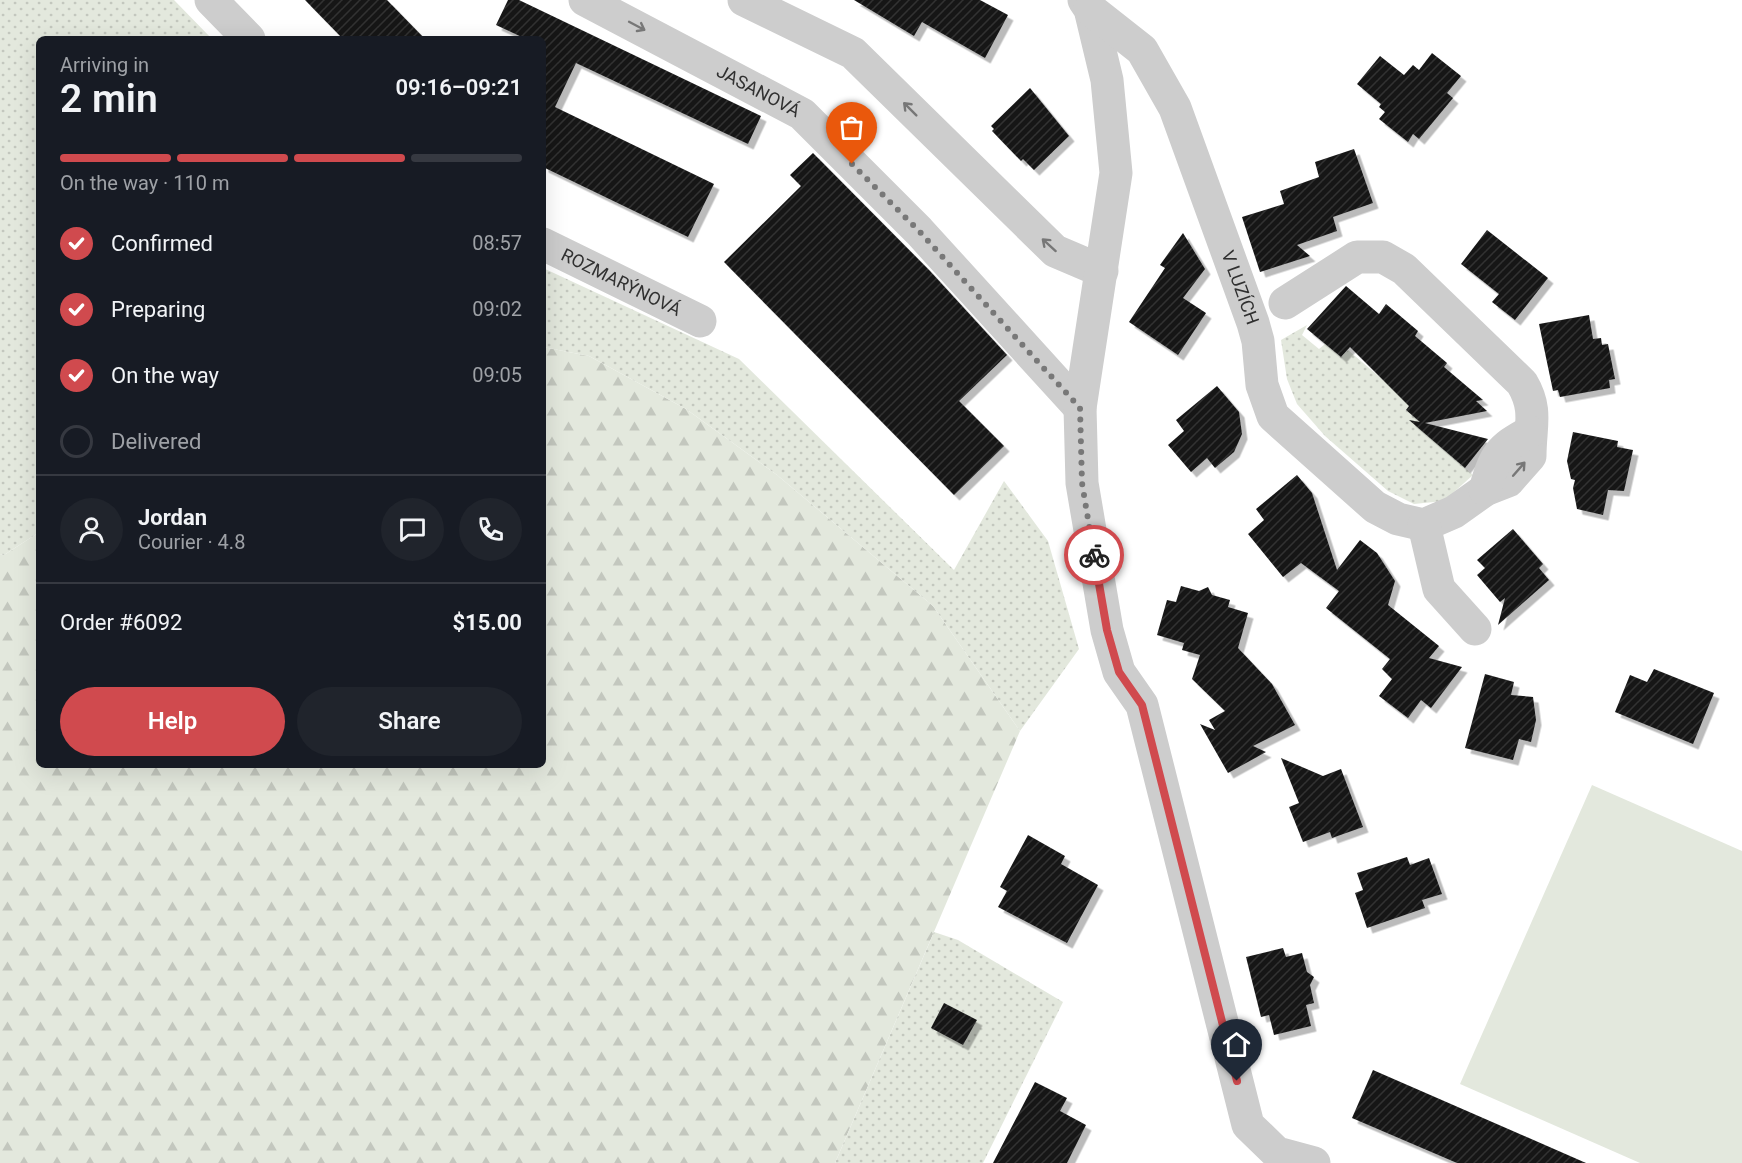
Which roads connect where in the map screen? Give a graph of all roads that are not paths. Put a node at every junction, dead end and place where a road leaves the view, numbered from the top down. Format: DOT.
graph roads {
  1 [pos="211,0"];
  2 [pos="585,0"];
  3 [pos="744,0"];
  4 [pos="1087,5"];
  5 [pos="246,36"];
  6 [pos="546,245"];
  7 [pos="1102,271"];
  8 [pos="1285,303"];
  9 [pos="700,321"];
  10 [pos="1080,408"];
  11 [pos="1424,525"];
  12 [pos="1475,629"];
  13 [pos="1314,1163"];
  1 -- 5 [label="street"];
  2 -- 10 [label="street, JASANOVÁ, one-way"];
  7 -- 3 [label="street, one-way"];
  4 -- 7 [label="street"];
  4 -- 11 [label="street, V LUZÍCH"];
  6 -- 9 [label="street, ROZMARÝNOVÁ"];
  7 -- 10 [label="street"];
  8 -- 11 [label="street, V LUZÍCH"];
  10 -- 13 [label="street"];
  11 -- 12 [label="street"];
}
